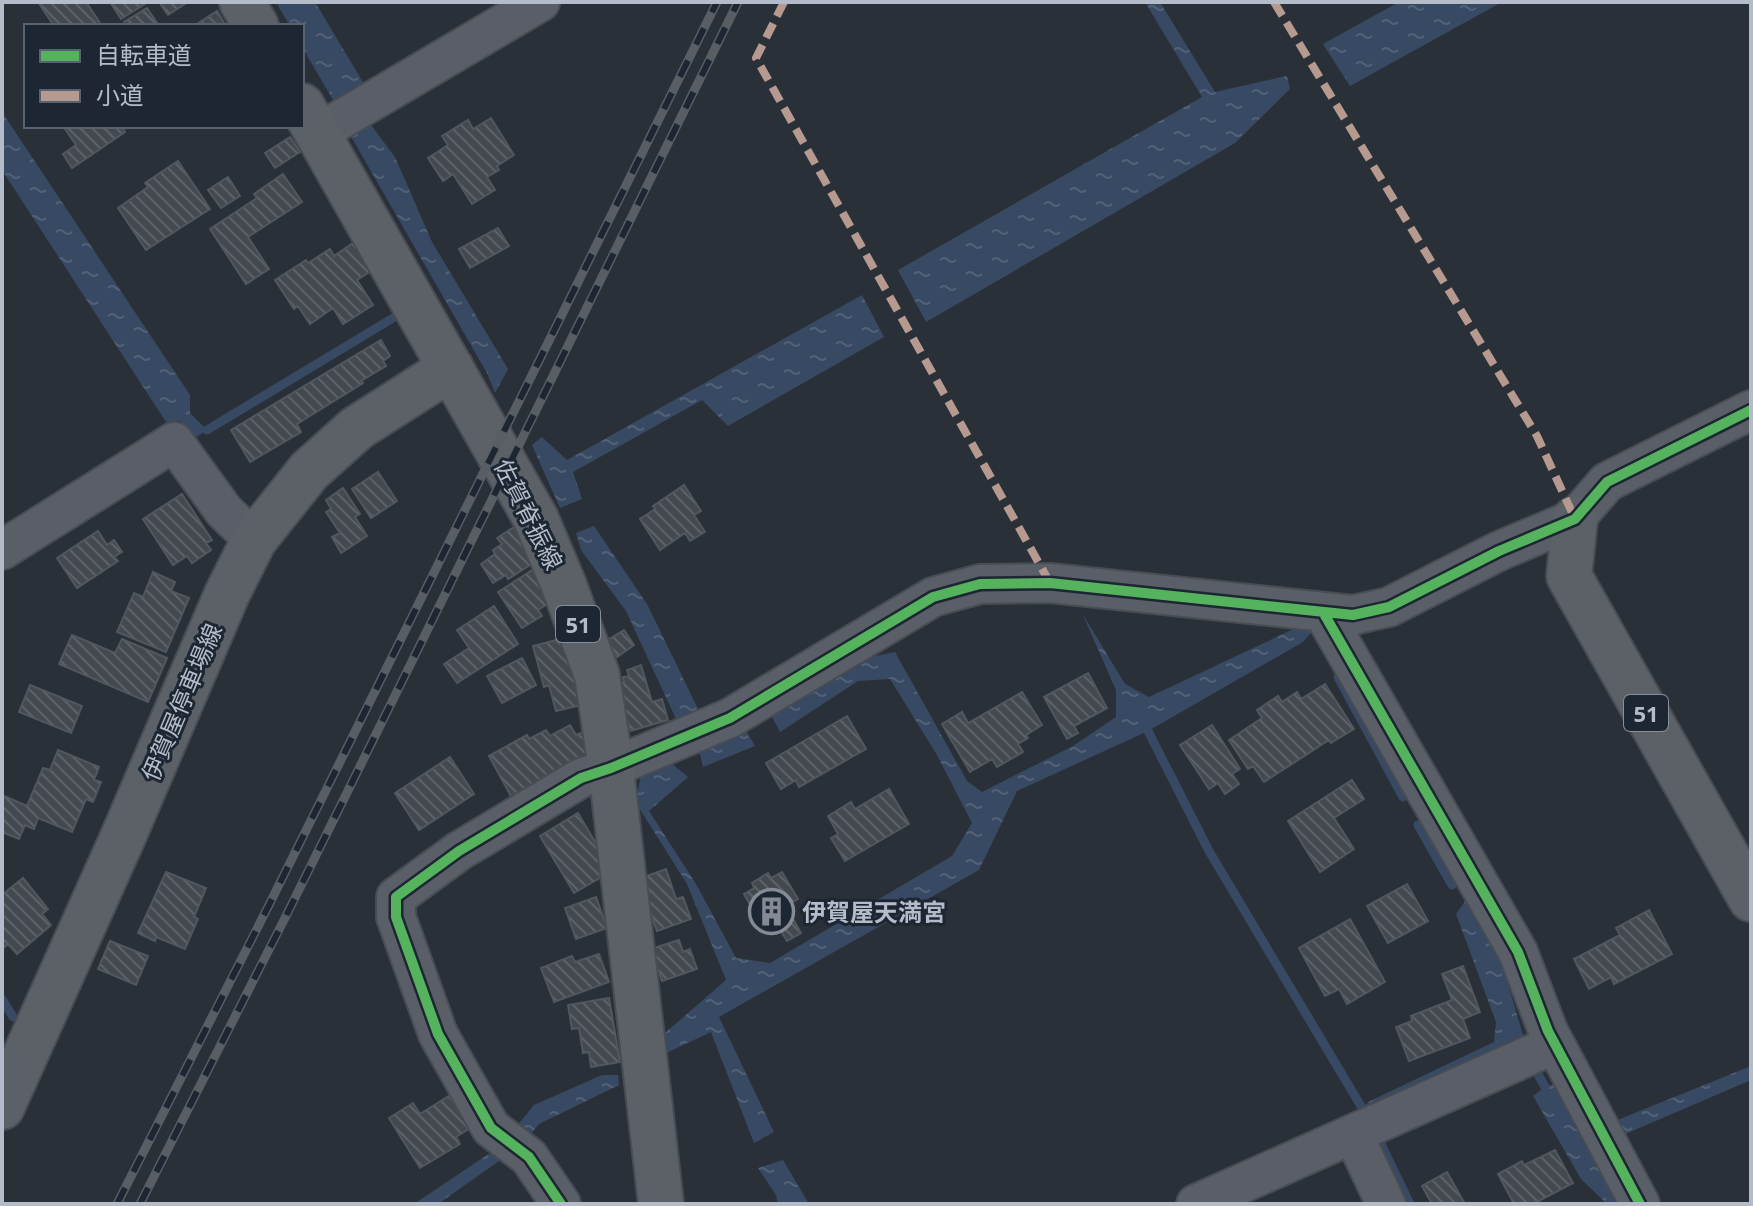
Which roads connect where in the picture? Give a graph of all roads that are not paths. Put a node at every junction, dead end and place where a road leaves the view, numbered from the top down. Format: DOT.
graph roads {
  1 [pos="242,2"];
  2 [pos="540,2"];
  3 [pos="255,24"];
  4 [pos="310,120"];
  5 [pos="451,368"];
  6 [pos="1751,410"];
  7 [pos="1575,519"];
  8 [pos="254,540"];
  9 [pos="2,550"];
  10 [pos="1323,612"];
  11 [pos="611,768"];
  12 [pos="1751,899"];
  13 [pos="1555,1044"];
  14 [pos="2,1107"];
  15 [pos="1368,1127"];
  16 [pos="561,1204"];
  17 [pos="661,1204"];
  18 [pos="1196,1204"];
  19 [pos="1386,1204"];
  20 [pos="1640,1204"];
  1 -- 3 [label="main road"];
  2 -- 4 [label="street"];
  4 -- 5 [label="main road, 佐賀脊振線 / 51"];
  5 -- 8 [label="main road, 伊賀屋停車場線"];
  5 -- 11 [label="main road, 佐賀脊振線 / 51"];
  6 -- 7 [label="street"];
  7 -- 10 [label="street"];
  7 -- 12 [label="main road, 51"];
  8 -- 9 [label="street"];
  8 -- 14 [label="main road, 伊賀屋停車場線"];
  10 -- 11 [label="street"];
  10 -- 13 [label="street"];
  11 -- 16 [label="street"];
  11 -- 17 [label="main road, 佐賀脊振線 / 51"];
  13 -- 15 [label="street"];
  13 -- 20 [label="street"];
  15 -- 18 [label="street"];
  15 -- 19 [label="street"];
}
